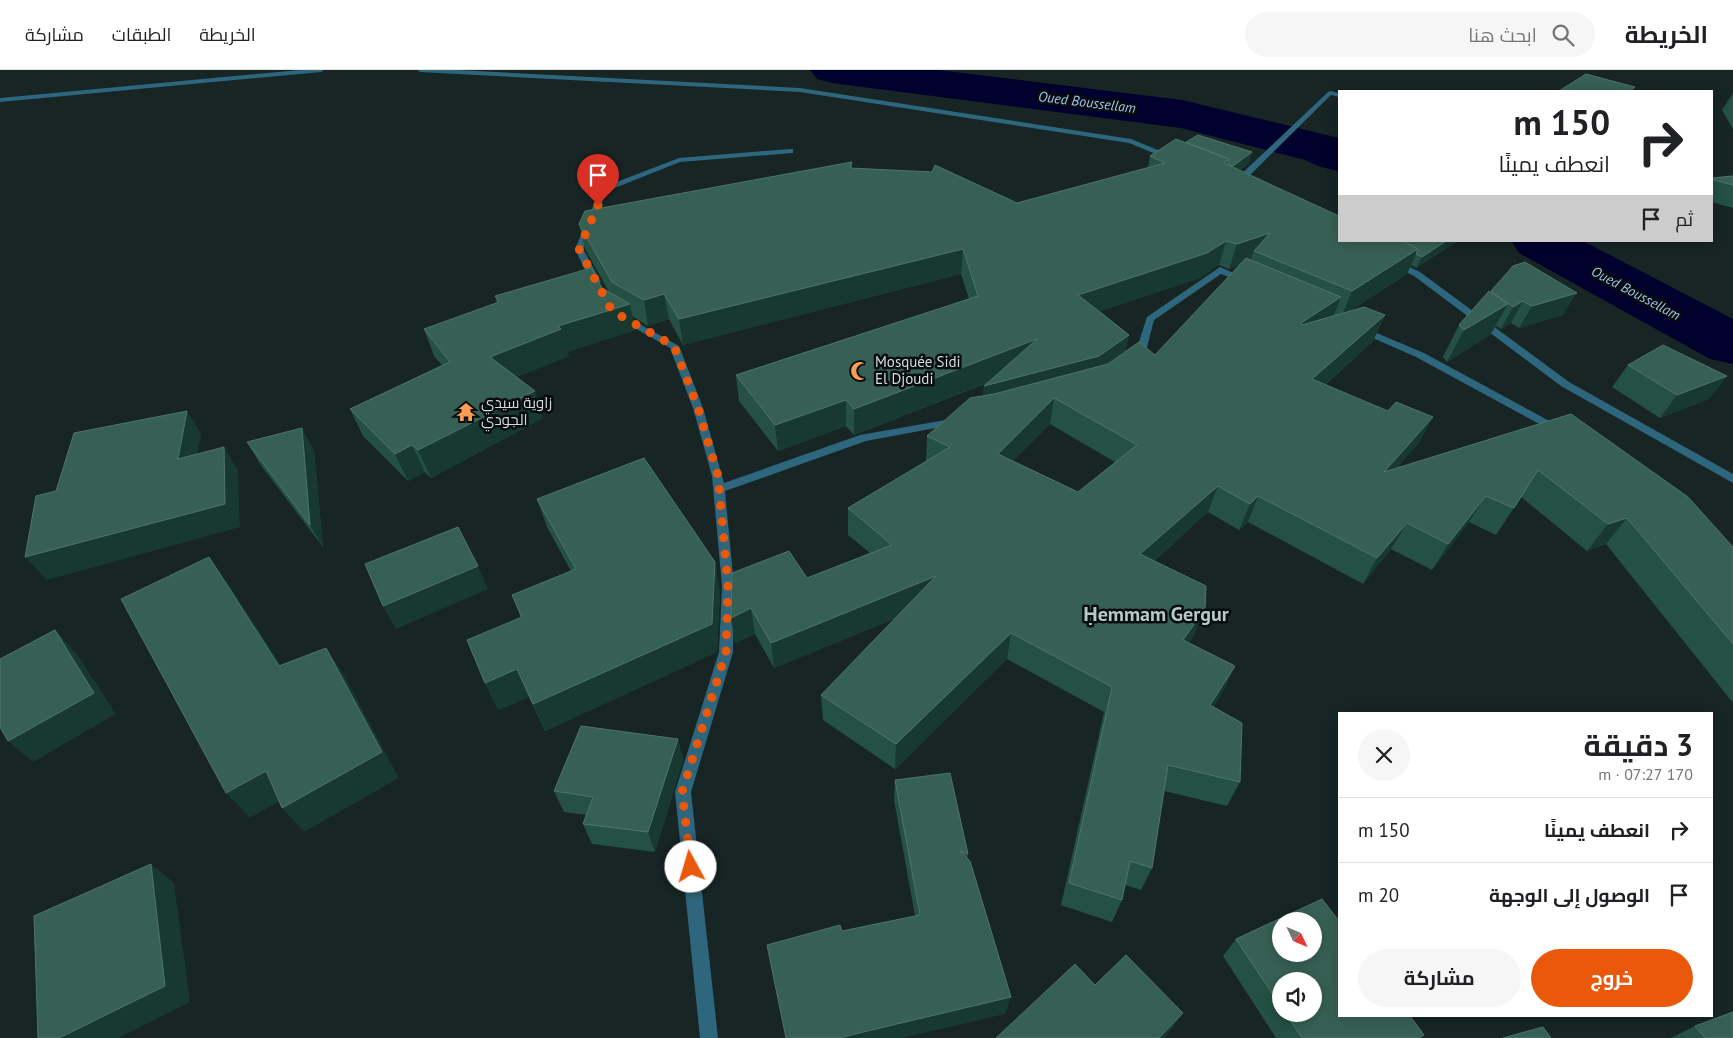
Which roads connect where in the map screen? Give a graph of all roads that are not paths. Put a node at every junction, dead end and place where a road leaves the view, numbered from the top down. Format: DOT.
graph roads {
  1 [pos="321,70"];
  2 [pos="420,70"];
  3 [pos="1338,95"];
  4 [pos="0,100"];
  5 [pos="790,151"];
  6 [pos="1175,159"];
  7 [pos="1228,179"];
  8 [pos="1237,183"];
  9 [pos="1245,187"];
  10 [pos="1384,258"];
  11 [pos="1254,285"];
  12 [pos="602,294"];
  13 [pos="612,311"];
  14 [pos="1350,325"];
  15 [pos="1126,365"];
  16 [pos="971,419"];
  17 [pos="1567,435"];
  18 [pos="1733,479"];
  19 [pos="718,489"];
  20 [pos="709,1038"];
  1 -- 4 [label="street"];
  2 -- 6 [label="street"];
  3 -- 8 [label="street"];
  5 -- 12 [label="street"];
  7 -- 8 [label="street"];
  8 -- 9 [label="street"];
  10 -- 18 [label="street"];
  11 -- 15 [label="street"];
  13 -- 19 [label="street"];
  14 -- 17 [label="street"];
  16 -- 19 [label="street"];
  19 -- 20 [label="street"];
}
